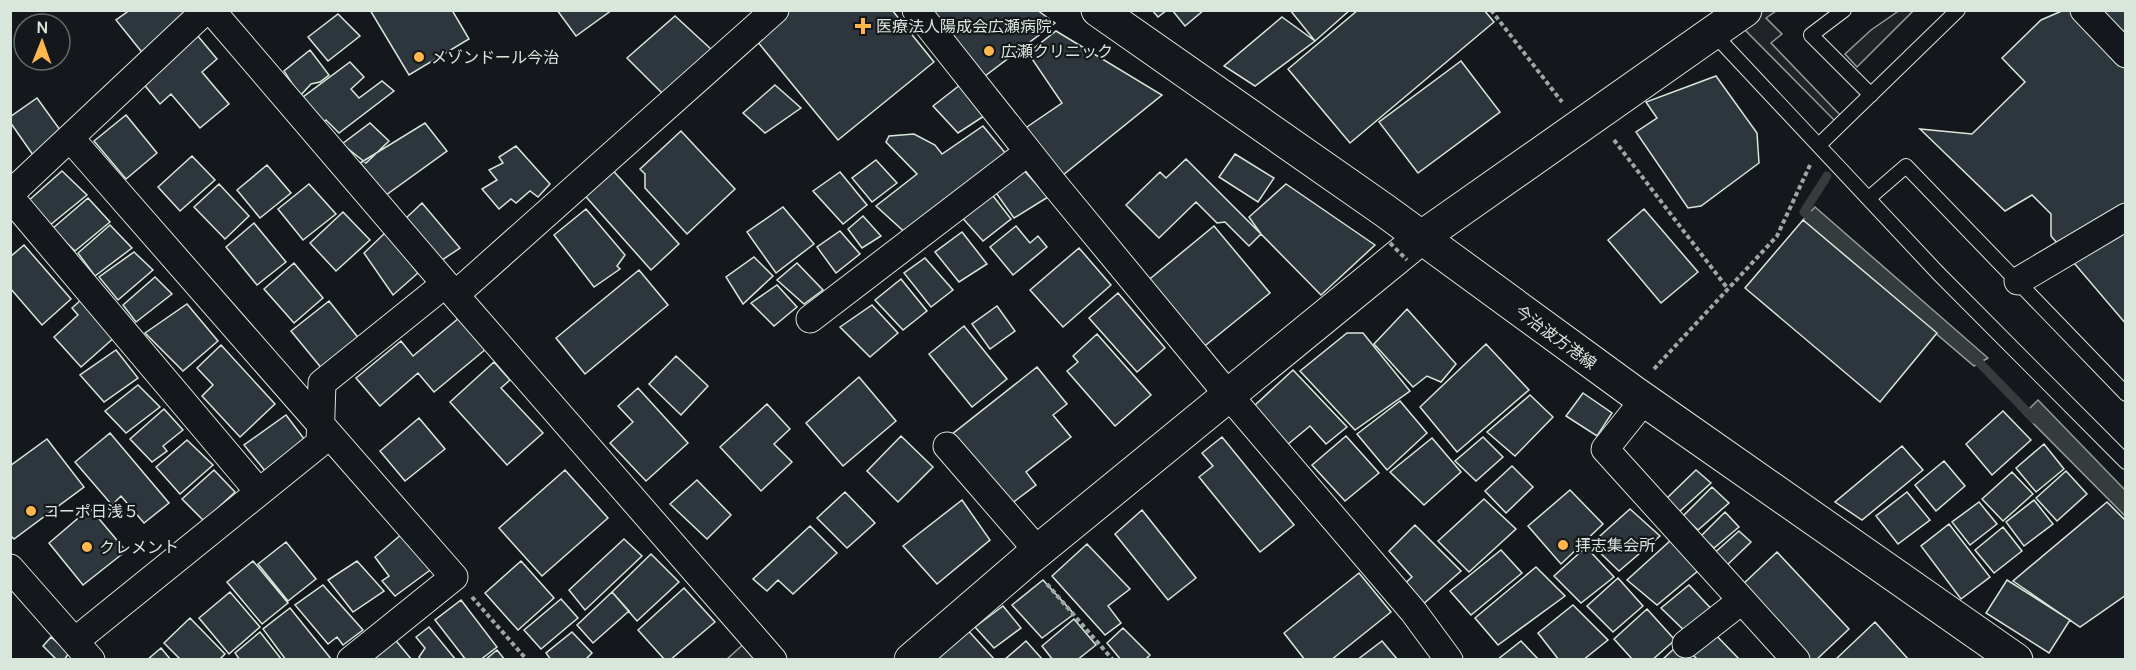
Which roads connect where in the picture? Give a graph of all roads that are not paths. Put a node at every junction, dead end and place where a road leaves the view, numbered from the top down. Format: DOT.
graph roads {
  1 [pos="206,10"];
  2 [pos="212,10"];
  3 [pos="776,10"];
  4 [pos="916,10"];
  5 [pos="1098,10"];
  6 [pos="1744,10"];
  7 [pos="1844,10"];
  8 [pos="1958,10"];
  9 [pos="2084,10"];
  10 [pos="1713,33"];
  11 [pos="2126,54"];
  12 [pos="1871,95"];
  13 [pos="70,138"];
  14 [pos="1820,144"];
  15 [pos="1028,152"];
  16 [pos="10,195"];
  17 [pos="1869,198"];
  18 [pos="2126,217"];
  19 [pos="1414,249"];
  20 [pos="2018,281"];
  21 [pos="450,290"];
  22 [pos="810,319"];
  23 [pos="2126,394"];
  24 [pos="1229,396"];
  25 [pos="1639,396"];
  26 [pos="321,424"];
  27 [pos="947,446"];
  28 [pos="2126,462"];
  29 [pos="259,492"];
  30 [pos="1032,556"];
  31 [pos="10,568"];
  32 [pos="1741,601"];
  33 [pos="1686,644"];
  34 [pos="83,650"];
  35 [pos="351,660"];
  36 [pos="773,660"];
  37 [pos="911,660"];
  38 [pos="1449,660"];
  39 [pos="1796,660"];
  40 [pos="2016,660"];
  1 -- 13 [label="street"];
  2 -- 21 [label="street"];
  3 -- 21 [label="street"];
  4 -- 15 [label="street"];
  5 -- 19 [label="main road, 今治波方港線"];
  6 -- 10 [label="main road"];
  7 -- 12 [label="lane"];
  8 -- 12 [label="lane"];
  9 -- 11 [label="street"];
  10 -- 14 [label="lane"];
  10 -- 19 [label="main road"];
  12 -- 14 [label="lane"];
  13 -- 16 [label="street"];
  13 -- 26 [label="street"];
  14 -- 17 [label="lane"];
  15 -- 22 [label="street"];
  15 -- 24 [label="street"];
  16 -- 29 [label="street"];
  17 -- 20 [label="lane"];
  17 -- 28 [label="lane"];
  18 -- 20 [label="street"];
  19 -- 24 [label="main road"];
  19 -- 25 [label="main road, 今治波方港線"];
  20 -- 23 [label="lane"];
  21 -- 26 [label="street"];
  21 -- 36 [label="street"];
  24 -- 30 [label="main road"];
  24 -- 38 [label="street"];
  25 -- 32 [label="street"];
  25 -- 40 [label="main road, 今治波方港線"];
  26 -- 29 [label="street"];
  26 -- 35 [label="street"];
  27 -- 30 [label="street"];
  29 -- 34 [label="street"];
  30 -- 37 [label="main road"];
  31 -- 34 [label="street"];
  32 -- 33 [label="street"];
  32 -- 39 [label="street"];
}
